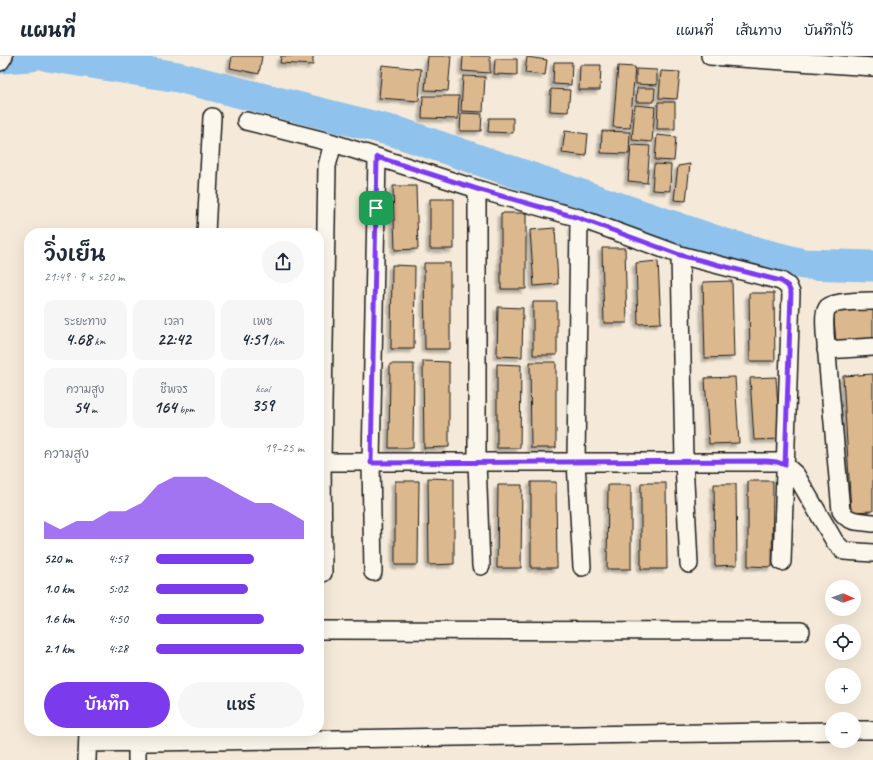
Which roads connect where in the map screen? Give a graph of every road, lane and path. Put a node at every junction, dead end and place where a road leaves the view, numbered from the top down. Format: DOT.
graph roads {
  1 [pos="4,56"];
  2 [pos="710,56"];
  3 [pos="0,62"];
  4 [pos="873,67"];
  5 [pos="212,117"];
  6 [pos="246,121"];
  7 [pos="333,144"];
  8 [pos="377,157"];
  9 [pos="477,189"];
  10 [pos="579,218"];
  11 [pos="206,228"];
  12 [pos="324,228"];
  13 [pos="680,255"];
  14 [pos="873,300"];
  15 [pos="873,347"];
  16 [pos="826,350"];
  17 [pos="324,462"];
  18 [pos="477,462"];
  19 [pos="576,462"];
  20 [pos="684,462"];
  21 [pos="371,463"];
  22 [pos="785,465"];
  23 [pos="873,523"];
  24 [pos="873,553"];
  25 [pos="782,562"];
  26 [pos="689,564"];
  27 [pos="481,566"];
  28 [pos="582,567"];
  29 [pos="373,572"];
  30 [pos="324,630"];
  31 [pos="801,631"];
  32 [pos="861,730"];
  33 [pos="873,730"];
  34 [pos="825,731"];
  35 [pos="324,735"];
  36 [pos="180,736"];
  37 [pos="88,737"];
  38 [pos="136,742"];
  39 [pos="87,760"];
  40 [pos="137,760"];
  1 -- 3 [label="street"];
  2 -- 4 [label="street"];
  5 -- 11 [label="street"];
  6 -- 7 [label="street"];
  7 -- 8 [label="street"];
  7 -- 12 [label="street"];
  8 -- 9 [label="street"];
  8 -- 21 [label="street"];
  9 -- 10 [label="street"];
  9 -- 18 [label="street"];
  10 -- 13 [label="street"];
  10 -- 19 [label="street"];
  13 -- 20 [label="street"];
  13 -- 22 [label="street"];
  14 -- 16 [label="street"];
  15 -- 16 [label="street"];
  16 -- 23 [label="street"];
  17 -- 21 [label="street"];
  18 -- 19 [label="street"];
  18 -- 21 [label="street"];
  18 -- 27 [label="street"];
  19 -- 20 [label="street"];
  19 -- 28 [label="street"];
  20 -- 22 [label="street"];
  20 -- 26 [label="street"];
  21 -- 29 [label="street"];
  22 -- 24 [label="street"];
  22 -- 25 [label="street"];
  30 -- 31 [label="street"];
  32 -- 33 [label="street"];
  34 -- 35 [label="street"];
  36 -- 38 [label="street"];
  37 -- 38 [label="street"];
  37 -- 39 [label="street"];
  38 -- 40 [label="street"];
}
